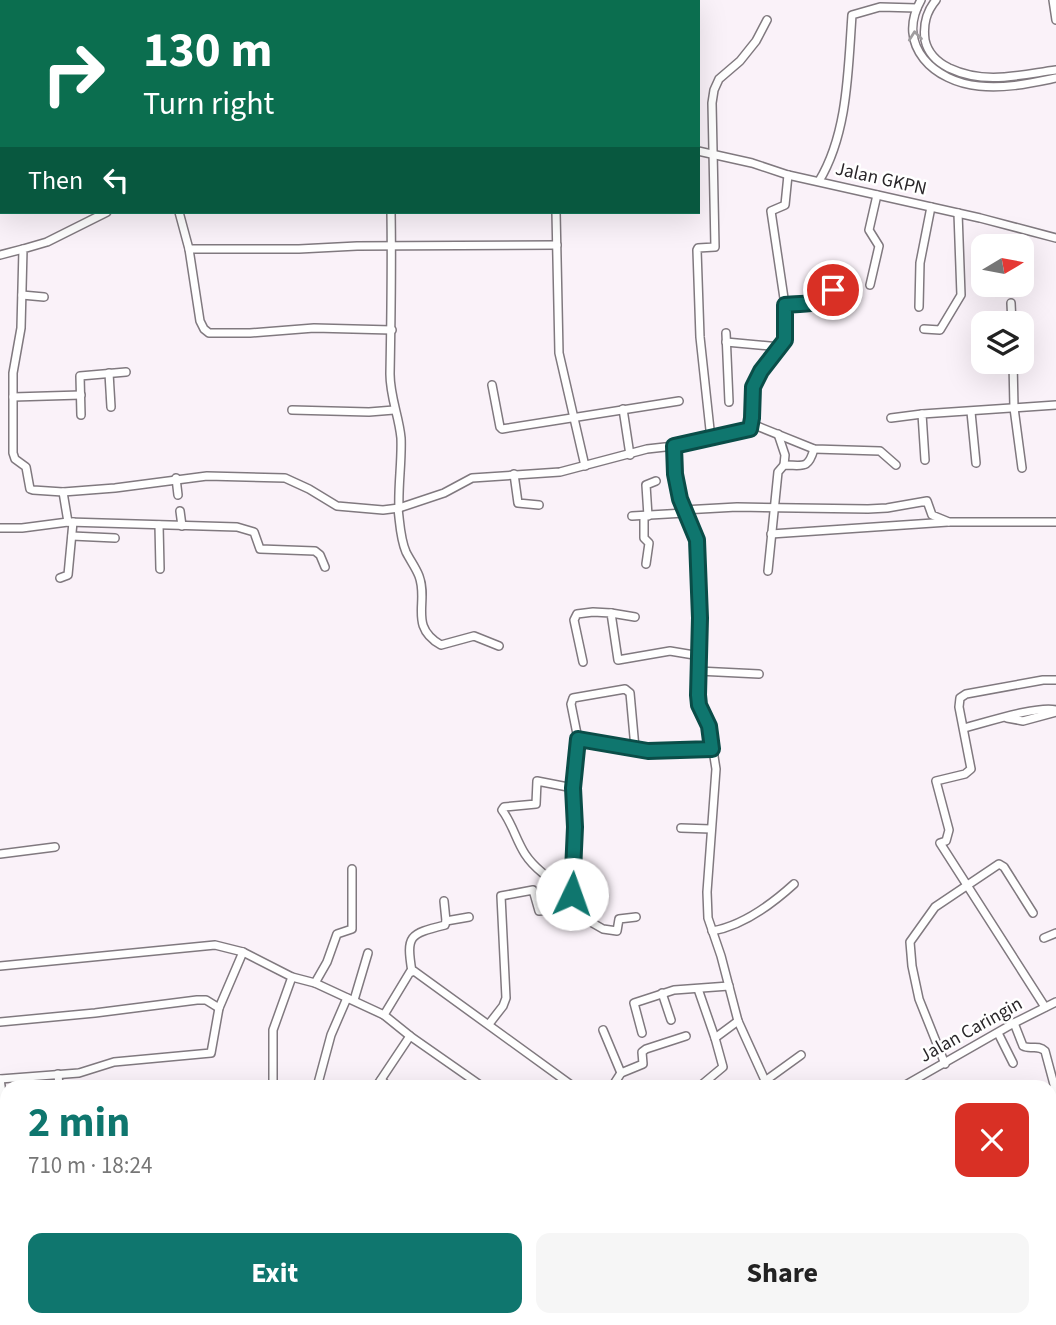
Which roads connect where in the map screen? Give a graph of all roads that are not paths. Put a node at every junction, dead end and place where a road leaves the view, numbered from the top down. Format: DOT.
graph roads {
  1 [pos="921,0"];
  2 [pos="936,0"];
  3 [pos="1053,0"];
  4 [pos="913,8"];
  5 [pos="767,20"];
  6 [pos="1056,20"];
  7 [pos="1056,70"];
  8 [pos="1056,78"];
  9 [pos="700,152"];
  10 [pos="714,156"];
  11 [pos="788,175"];
  12 [pos="819,181"];
  13 [pos="877,195"];
  14 [pos="931,207"];
  15 [pos="958,213"];
  16 [pos="103,214"];
  17 [pos="180,214"];
  18 [pos="391,214"];
  19 [pos="556,214"];
  20 [pos="1056,238"];
  21 [pos="557,245"];
  22 [pos="393,247"];
  23 [pos="189,248"];
  24 [pos="23,249"];
  25 [pos="0,255"];
  26 [pos="870,285"];
  27 [pos="849,291"];
  28 [pos="22,295"];
  29 [pos="44,297"];
  30 [pos="1011,303"];
  31 [pos="785,305"];
  32 [pos="919,307"];
  33 [pos="1011,311"];
  34 [pos="924,329"];
  35 [pos="392,330"];
  36 [pos="726,333"];
  37 [pos="726,342"];
  38 [pos="780,347"];
  39 [pos="126,372"];
  40 [pos="109,373"];
  41 [pos="1013,374"];
  42 [pos="492,385"];
  43 [pos="81,395"];
  44 [pos="13,397"];
  45 [pos="679,401"];
  46 [pos="729,402"];
  47 [pos="1056,405"];
  48 [pos="111,407"];
  49 [pos="1014,408"];
  50 [pos="623,409"];
  51 [pos="292,410"];
  52 [pos="394,410"];
  53 [pos="971,412"];
  54 [pos="922,414"];
  55 [pos="81,415"];
  56 [pos="574,417"];
  57 [pos="891,418"];
  58 [pos="751,424"];
  59 [pos="778,434"];
  60 [pos="711,439"];
  61 [pos="674,446"];
  62 [pos="814,449"];
  63 [pos="630,455"];
  64 [pos="925,460"];
  65 [pos="976,463"];
  66 [pos="785,465"];
  67 [pos="896,465"];
  68 [pos="584,466"];
  69 [pos="1022,468"];
  70 [pos="514,474"];
  71 [pos="176,478"];
  72 [pos="656,481"];
  73 [pos="63,492"];
  74 [pos="178,495"];
  75 [pos="539,505"];
  76 [pos="399,508"];
  77 [pos="774,509"];
  78 [pos="180,511"];
  79 [pos="684,512"];
  80 [pos="632,516"];
  81 [pos="646,516"];
  82 [pos="71,522"];
  83 [pos="949,522"];
  84 [pos="1056,522"];
  85 [pos="159,525"];
  86 [pos="182,526"];
  87 [pos="0,528"];
  88 [pos="772,534"];
  89 [pos="72,536"];
  90 [pos="115,538"];
  91 [pos="646,564"];
  92 [pos="325,567"];
  93 [pos="160,569"];
  94 [pos="768,571"];
  95 [pos="61,578"];
  96 [pos="611,613"];
  97 [pos="635,617"];
  98 [pos="499,646"];
  99 [pos="699,656"];
  100 [pos="583,662"];
  101 [pos="698,671"];
  102 [pos="759,674"];
  103 [pos="1056,680"];
  104 [pos="1056,711"];
  105 [pos="964,728"];
  106 [pos="578,739"];
  107 [pos="635,748"];
  108 [pos="712,749"];
  109 [pos="573,788"];
  110 [pos="681,828"];
  111 [pos="711,830"];
  112 [pos="55,847"];
  113 [pos="0,854"];
  114 [pos="352,869"];
  115 [pos="794,884"];
  116 [pos="967,884"];
  117 [pos="572,894"];
  118 [pos="444,901"];
  119 [pos="569,909"];
  120 [pos="1033,913"];
  121 [pos="469,917"];
  122 [pos="636,917"];
  123 [pos="446,921"];
  124 [pos="712,931"];
  125 [pos="1056,933"];
  126 [pos="1044,938"];
  127 [pos="243,952"];
  128 [pos="368,953"];
  129 [pos="0,966"];
  130 [pos="412,972"];
  131 [pos="292,977"];
  132 [pos="315,984"];
  133 [pos="729,986"];
  134 [pos="698,989"];
  135 [pos="662,993"];
  136 [pos="351,999"];
  137 [pos="1056,1002"];
  138 [pos="1045,1007"];
  139 [pos="219,1008"];
  140 [pos="384,1015"];
  141 [pos="671,1020"];
  142 [pos="738,1021"];
  143 [pos="0,1022"];
  144 [pos="1014,1023"];
  145 [pos="489,1024"];
  146 [pos="603,1030"];
  147 [pos="642,1033"];
  148 [pos="998,1033"];
  149 [pos="410,1036"];
  150 [pos="686,1036"];
  151 [pos="715,1038"];
  152 [pos="801,1055"];
  153 [pos="945,1063"];
  154 [pos="1013,1063"];
  155 [pos="621,1073"];
  156 [pos="58,1074"];
  157 [pos="0,1079"];
  158 [pos="58,1080"];
  159 [pos="273,1080"];
  160 [pos="319,1080"];
  161 [pos="381,1080"];
  162 [pos="473,1080"];
  163 [pos="565,1080"];
  164 [pos="616,1080"];
  165 [pos="707,1080"];
  166 [pos="765,1080"];
  167 [pos="772,1080"];
  168 [pos="915,1080"];
  169 [pos="1053,1080"];
  1 -- 4 [label="street"];
  2 -- 7 [label="street"];
  3 -- 6 [label="street"];
  8 -- 4 [label="street, one-way"];
  4 -- 12 [label="street"];
  5 -- 10 [label="street"];
  9 -- 10 [label="street, Jalan GKPN"];
  10 -- 11 [label="street, Jalan GKPN"];
  10 -- 60 [label="street"];
  11 -- 12 [label="street, Jalan GKPN"];
  11 -- 31 [label="street"];
  12 -- 13 [label="street, Jalan GKPN"];
  13 -- 14 [label="street, Jalan GKPN"];
  13 -- 26 [label="street"];
  14 -- 15 [label="street, Jalan GKPN"];
  14 -- 32 [label="street"];
  15 -- 20 [label="street, Jalan GKPN"];
  15 -- 34 [label="street"];
  16 -- 24 [label="street"];
  17 -- 23 [label="street"];
  18 -- 22 [label="street"];
  19 -- 21 [label="street"];
  21 -- 22 [label="street"];
  21 -- 56 [label="street"];
  22 -- 23 [label="street"];
  22 -- 35 [label="street"];
  23 -- 35 [label="street"];
  24 -- 25 [label="street"];
  24 -- 28 [label="street"];
  27 -- 31 [label="street"];
  28 -- 29 [label="street"];
  28 -- 44 [label="street"];
  30 -- 33 [label="street"];
  31 -- 38 [label="street"];
  35 -- 52 [label="street"];
  36 -- 37 [label="street"];
  37 -- 38 [label="street"];
  37 -- 46 [label="street"];
  38 -- 58 [label="street"];
  39 -- 40 [label="street"];
  40 -- 43 [label="street"];
  40 -- 48 [label="street"];
  41 -- 49 [label="street"];
  42 -- 56 [label="street"];
  43 -- 44 [label="street"];
  43 -- 55 [label="street"];
  44 -- 73 [label="street"];
  45 -- 50 [label="street"];
  47 -- 49 [label="street"];
  49 -- 53 [label="street"];
  49 -- 69 [label="street"];
  50 -- 56 [label="street"];
  50 -- 63 [label="street"];
  51 -- 52 [label="street"];
  52 -- 76 [label="street"];
  53 -- 54 [label="street"];
  53 -- 65 [label="street"];
  54 -- 57 [label="street"];
  54 -- 64 [label="street"];
  56 -- 68 [label="street"];
  58 -- 59 [label="street"];
  58 -- 60 [label="street"];
  59 -- 62 [label="street"];
  59 -- 66 [label="street"];
  60 -- 61 [label="street"];
  61 -- 63 [label="street"];
  61 -- 79 [label="street"];
  62 -- 66 [label="street"];
  62 -- 67 [label="street"];
  63 -- 68 [label="street"];
  66 -- 77 [label="street"];
  68 -- 70 [label="street"];
  70 -- 75 [label="street"];
  70 -- 76 [label="street"];
  71 -- 73 [label="street"];
  71 -- 74 [label="street"];
  71 -- 76 [label="street"];
  72 -- 81 [label="street"];
  73 -- 82 [label="street"];
  76 -- 98 [label="street"];
  77 -- 79 [label="street"];
  77 -- 83 [label="street"];
  77 -- 88 [label="street"];
  78 -- 86 [label="street"];
  79 -- 81 [label="street"];
  79 -- 99 [label="street"];
  80 -- 81 [label="street"];
  81 -- 91 [label="street"];
  82 -- 85 [label="street"];
  82 -- 87 [label="street"];
  82 -- 89 [label="street"];
  83 -- 84 [label="street"];
  83 -- 88 [label="street"];
  85 -- 86 [label="street"];
  85 -- 93 [label="street"];
  86 -- 92 [label="street"];
  88 -- 94 [label="street"];
  89 -- 90 [label="street"];
  89 -- 95 [label="street"];
  96 -- 97 [label="street"];
  96 -- 99 [label="street"];
  96 -- 100 [label="street"];
  99 -- 101 [label="street"];
  101 -- 102 [label="street"];
  101 -- 108 [label="street"];
  103 -- 105 [label="street"];
  104 -- 105 [label="street"];
  105 -- 116 [label="street"];
  106 -- 107 [label="street"];
  106 -- 107 [label="street"];
  106 -- 109 [label="street"];
  107 -- 108 [label="street"];
  108 -- 111 [label="street"];
  109 -- 117 [label="street"];
  109 -- 117 [label="street"];
  110 -- 111 [label="street"];
  111 -- 124 [label="street"];
  112 -- 113 [label="street"];
  114 -- 132 [label="street"];
  115 -- 124 [label="street"];
  116 -- 120 [label="street"];
  116 -- 138 [label="street"];
  116 -- 153 [label="street"];
  117 -- 119 [label="street"];
  118 -- 123 [label="street"];
  119 -- 122 [label="street"];
  119 -- 145 [label="street"];
  121 -- 123 [label="street"];
  123 -- 130 [label="street"];
  124 -- 133 [label="street"];
  125 -- 126 [label="street"];
  127 -- 129 [label="street"];
  127 -- 131 [label="street"];
  127 -- 139 [label="street"];
  128 -- 136 [label="street"];
  130 -- 140 [label="street"];
  130 -- 145 [label="street"];
  131 -- 132 [label="street"];
  131 -- 159 [label="street"];
  132 -- 136 [label="street"];
  133 -- 134 [label="street"];
  133 -- 142 [label="street"];
  134 -- 135 [label="street"];
  134 -- 151 [label="street"];
  135 -- 141 [label="street"];
  135 -- 147 [label="street"];
  136 -- 140 [label="street"];
  136 -- 160 [label="street"];
  137 -- 138 [label="street, Jalan Caringin"];
  138 -- 144 [label="street, Jalan Caringin"];
  139 -- 143 [label="street"];
  139 -- 156 [label="street"];
  140 -- 149 [label="street"];
  142 -- 151 [label="street"];
  142 -- 166 [label="street"];
  144 -- 148 [label="street, Jalan Caringin"];
  144 -- 169 [label="street"];
  145 -- 163 [label="street"];
  146 -- 155 [label="street"];
  148 -- 153 [label="street, Jalan Caringin"];
  148 -- 154 [label="street"];
  149 -- 161 [label="street"];
  149 -- 162 [label="street"];
  150 -- 155 [label="street"];
  151 -- 165 [label="street"];
  152 -- 167 [label="street"];
  153 -- 168 [label="street, Jalan Caringin"];
  155 -- 164 [label="street"];
  156 -- 157 [label="street"];
  156 -- 158 [label="street"];
}
